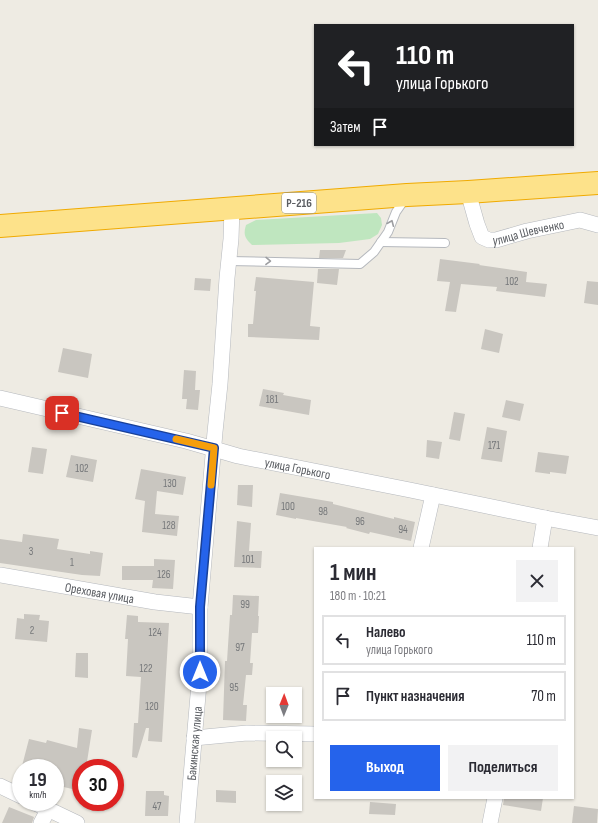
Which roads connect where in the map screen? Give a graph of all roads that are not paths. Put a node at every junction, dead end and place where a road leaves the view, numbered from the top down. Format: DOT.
graph roads {
  1 [pos="598,182"];
  2 [pos="468,192"];
  3 [pos="407,195"];
  4 [pos="232,208"];
  5 [pos="598,225"];
  6 [pos="0,226"];
  7 [pos="381,242"];
  8 [pos="445,243"];
  9 [pos="229,260"];
  10 [pos="0,398"];
  11 [pos="214,448"];
  12 [pos="433,495"];
  13 [pos="545,518"];
  14 [pos="598,528"];
  15 [pos="421,547"];
  16 [pos="540,547"];
  17 [pos="0,576"];
  18 [pos="200,607"];
  19 [pos="314,734"];
  20 [pos="194,738"];
  21 [pos="0,786"];
  22 [pos="12,792"];
  23 [pos="495,799"];
  24 [pos="45,816"];
  25 [pos="77,823"];
  26 [pos="187,823"];
  27 [pos="490,823"];
  1 -- 2 [label="highway, Р-216"];
  2 -- 3 [label="highway, Р-216"];
  2 -- 5 [label="street, улица Шевченко"];
  3 -- 4 [label="highway, Р-216"];
  7 -- 3 [label="lane, one-way"];
  4 -- 6 [label="highway, Р-216"];
  4 -- 9 [label="street, Бакинская улица"];
  7 -- 8 [label="lane"];
  9 -- 7 [label="lane, one-way"];
  9 -- 11 [label="street, Бакинская улица"];
  10 -- 11 [label="street, улица Горького"];
  11 -- 12 [label="street, улица Горького"];
  11 -- 18 [label="street, Бакинская улица"];
  12 -- 13 [label="street, улица Горького"];
  12 -- 15 [label="street"];
  13 -- 14 [label="street, улица Горького"];
  13 -- 16 [label="street"];
  17 -- 18 [label="street, Ореховая улица"];
  18 -- 20 [label="street, Бакинская улица"];
  19 -- 20 [label="street"];
  20 -- 26 [label="street, Бакинская улица"];
  21 -- 22 [label="street"];
  23 -- 27 [label="street"];
  24 -- 25 [label="street"];
}
